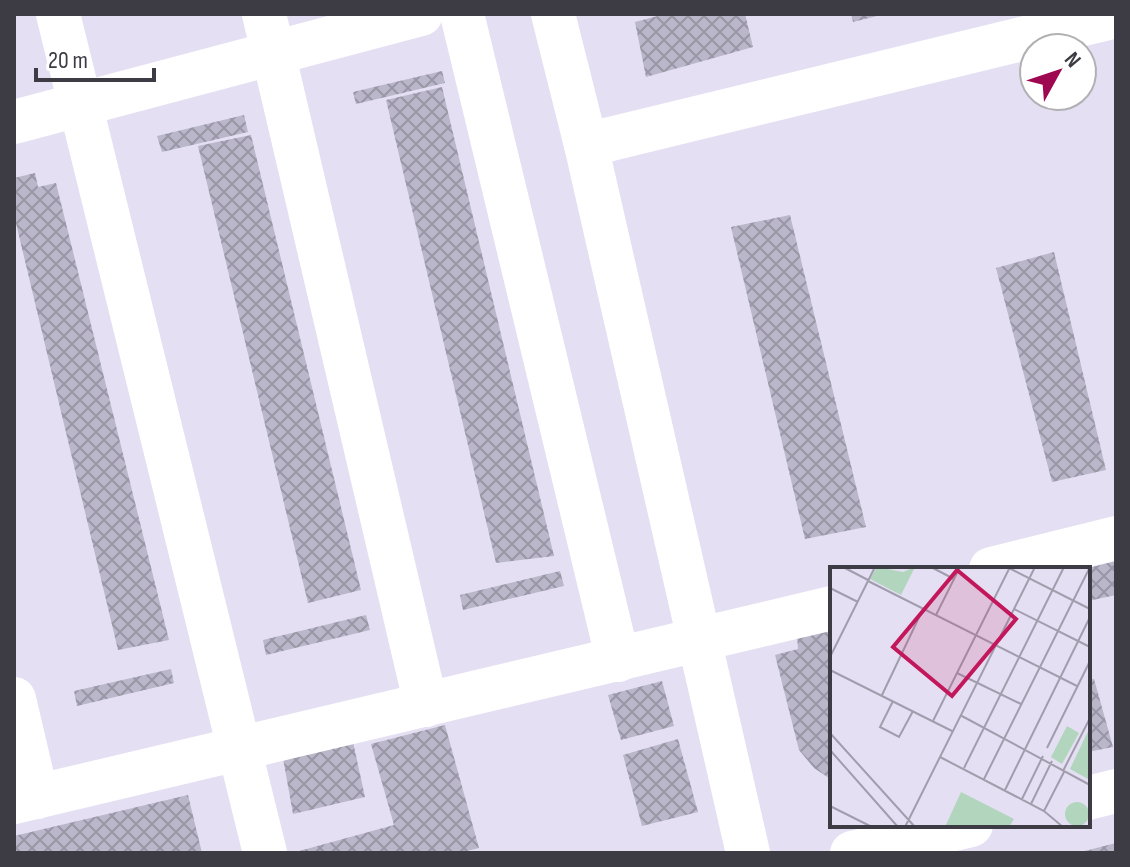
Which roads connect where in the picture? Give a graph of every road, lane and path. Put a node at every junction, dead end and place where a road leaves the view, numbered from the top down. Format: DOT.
graph roads {
  1 [pos="58,14"];
  2 [pos="421,14"];
  3 [pos="462,14"];
  4 [pos="553,14"];
  5 [pos="1116,16"];
  6 [pos="1028,26"];
  7 [pos="268,34"];
  8 [pos="79,105"];
  9 [pos="14,122"];
  10 [pos="586,145"];
  11 [pos="1116,538"];
  12 [pos="999,567"];
  13 [pos="830,608"];
  14 [pos="699,641"];
  15 [pos="618,660"];
  16 [pos="14,699"];
  17 [pos="426,705"];
  18 [pos="237,749"];
  19 [pos="1116,791"];
  20 [pos="1090,798"];
  21 [pos="25,799"];
  22 [pos="962,827"];
  23 [pos="265,853"];
  24 [pos="748,853"];
  25 [pos="852,853"];
  1 -- 8 [label="street"];
  2 -- 7 [label="street"];
  3 -- 15 [label="street"];
  4 -- 10 [label="street"];
  5 -- 6 [label="street"];
  6 -- 10 [label="street"];
  7 -- 8 [label="street"];
  7 -- 17 [label="street"];
  8 -- 9 [label="street"];
  8 -- 18 [label="street"];
  10 -- 14 [label="street"];
  11 -- 12 [label="street"];
  13 -- 14 [label="street"];
  14 -- 15 [label="street"];
  14 -- 24 [label="street"];
  15 -- 17 [label="street"];
  16 -- 21 [label="street"];
  17 -- 18 [label="street"];
  18 -- 21 [label="street"];
  18 -- 23 [label="street"];
  19 -- 20 [label="street"];
  22 -- 25 [label="street"];
}
